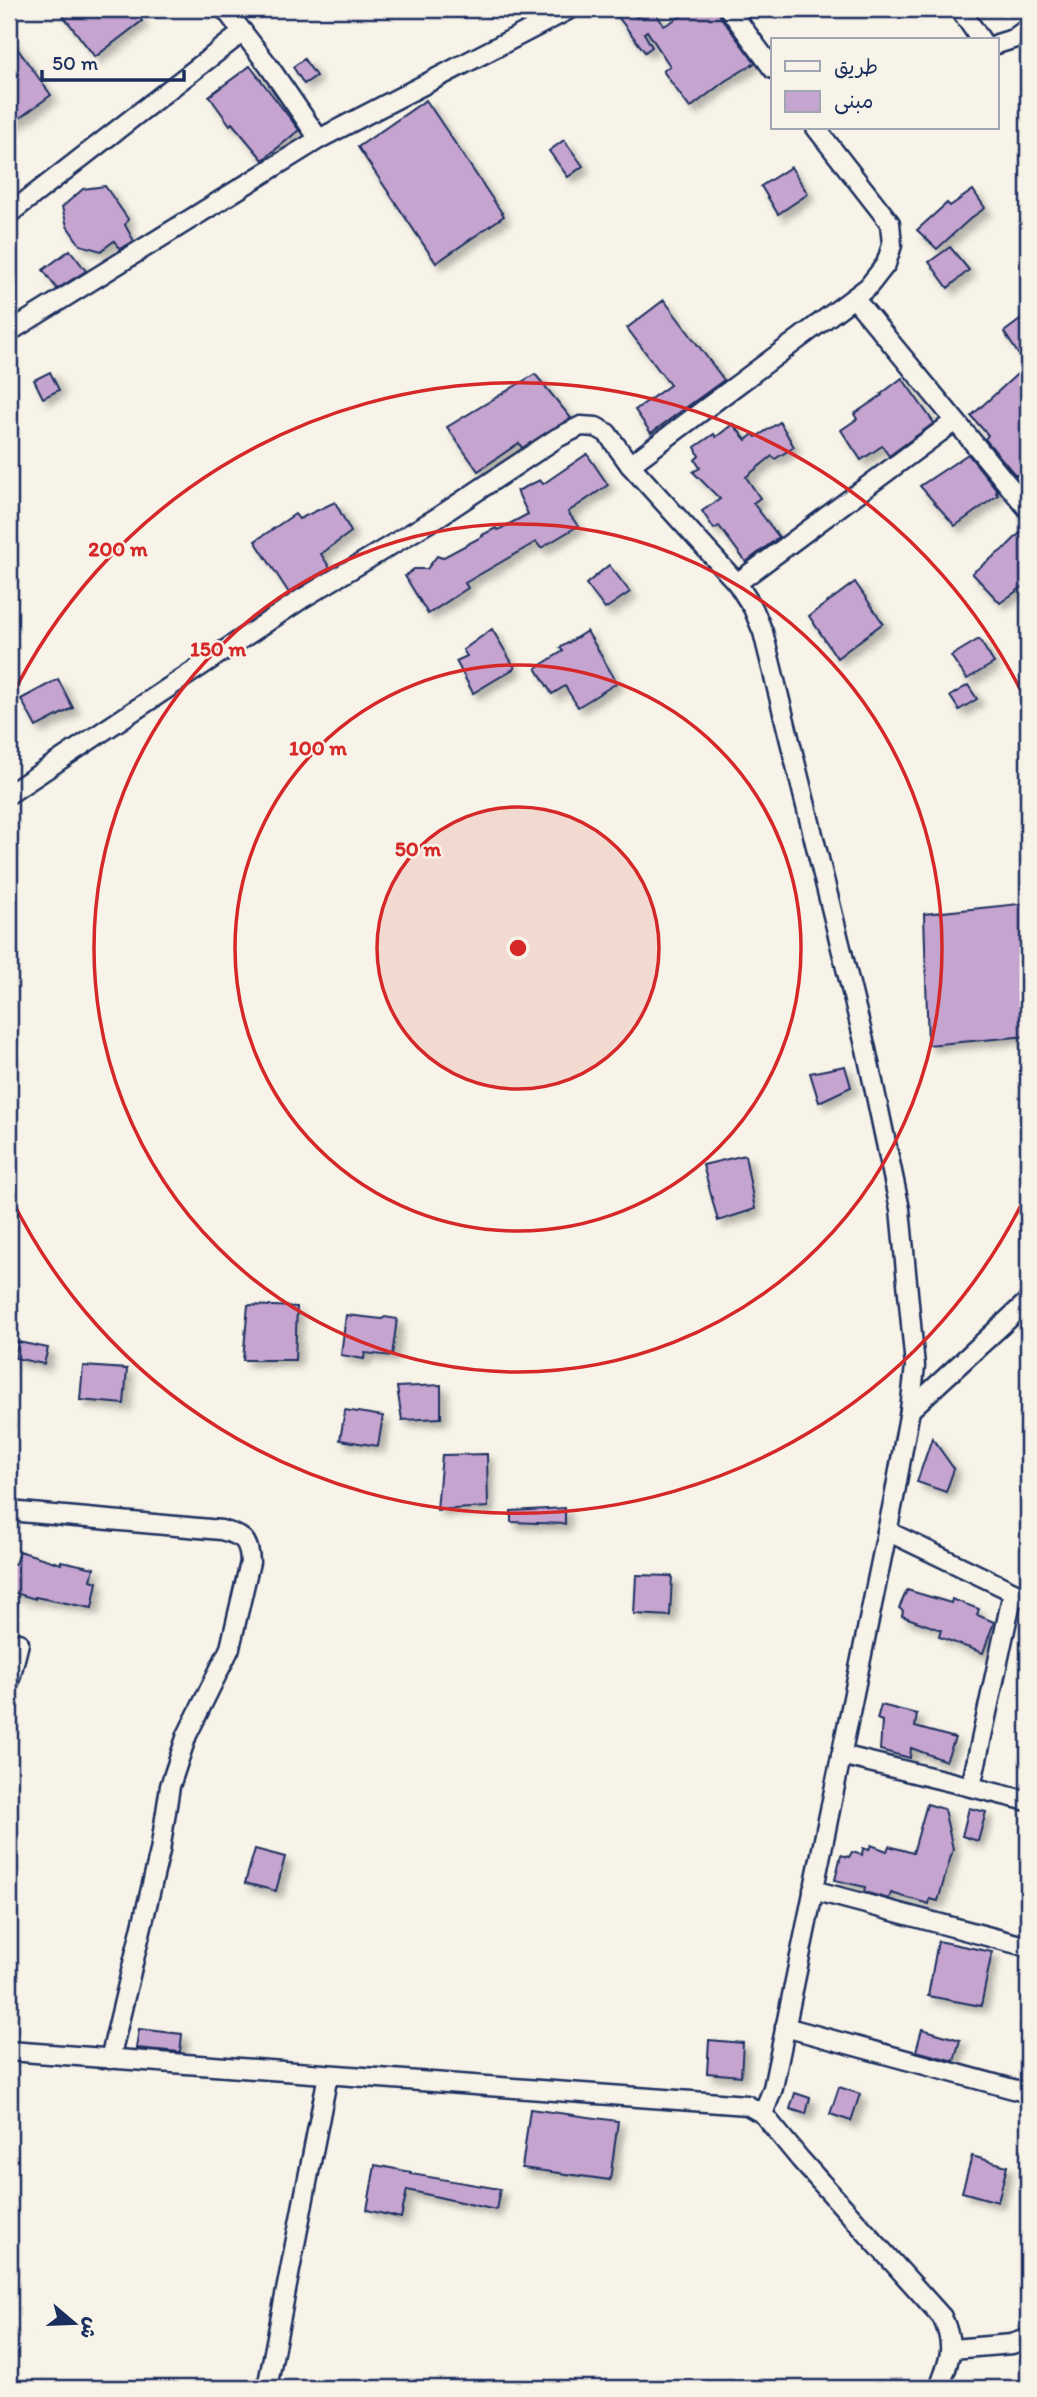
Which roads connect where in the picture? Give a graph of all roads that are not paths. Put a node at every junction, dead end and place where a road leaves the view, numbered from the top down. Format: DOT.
graph roads {
  1 [pos="225,9"];
  2 [pos="570,9"];
  3 [pos="729,9"];
  4 [pos="960,9"];
  5 [pos="1028,28"];
  6 [pos="243,32"];
  7 [pos="980,38"];
  8 [pos="998,44"];
  9 [pos="771,66"];
  10 [pos="818,130"];
  11 [pos="319,139"];
  12 [pos="9,214"];
  13 [pos="854,298"];
  14 [pos="9,331"];
  15 [pos="955,421"];
  16 [pos="630,465"];
  17 [pos="1028,509"];
  18 [pos="737,583"];
  19 [pos="9,794"];
  20 [pos="1028,1301"];
  21 [pos="910,1410"];
  22 [pos="9,1511"];
  23 [pos="887,1531"];
  24 [pos="1021,1596"];
  25 [pos="19,1643"];
  26 [pos="9,1684"];
  27 [pos="841,1755"];
  28 [pos="971,1787"];
  29 [pos="1028,1801"];
  30 [pos="813,1889"];
  31 [pos="1028,1947"];
  32 [pos="785,2027"];
  33 [pos="9,2052"];
  34 [pos="110,2059"];
  35 [pos="328,2076"];
  36 [pos="1028,2093"];
  37 [pos="763,2114"];
  38 [pos="1028,2338"];
  39 [pos="951,2349"];
  40 [pos="267,2388"];
  41 [pos="939,2388"];
  1 -- 6 [label="street"];
  2 -- 11 [label="street"];
  3 -- 9 [label="street"];
  4 -- 7 [label="street"];
  5 -- 8 [label="street"];
  6 -- 11 [label="street"];
  6 -- 12 [label="street"];
  10 -- 13 [label="street"];
  11 -- 14 [label="street"];
  13 -- 15 [label="street"];
  13 -- 16 [label="street"];
  15 -- 17 [label="street"];
  15 -- 18 [label="street"];
  16 -- 18 [label="street"];
  16 -- 19 [label="street"];
  18 -- 21 [label="street"];
  20 -- 21 [label="street"];
  21 -- 23 [label="street"];
  22 -- 34 [label="street"];
  23 -- 24 [label="street"];
  23 -- 27 [label="street"];
  24 -- 28 [label="street"];
  25 -- 26 [label="street"];
  27 -- 28 [label="street"];
  27 -- 30 [label="street"];
  28 -- 29 [label="street"];
  30 -- 31 [label="street"];
  30 -- 32 [label="street"];
  32 -- 36 [label="street"];
  32 -- 37 [label="street"];
  33 -- 34 [label="street"];
  34 -- 35 [label="street"];
  35 -- 37 [label="street"];
  35 -- 40 [label="street"];
  37 -- 39 [label="street"];
  38 -- 39 [label="street"];
  39 -- 41 [label="street"];
}
